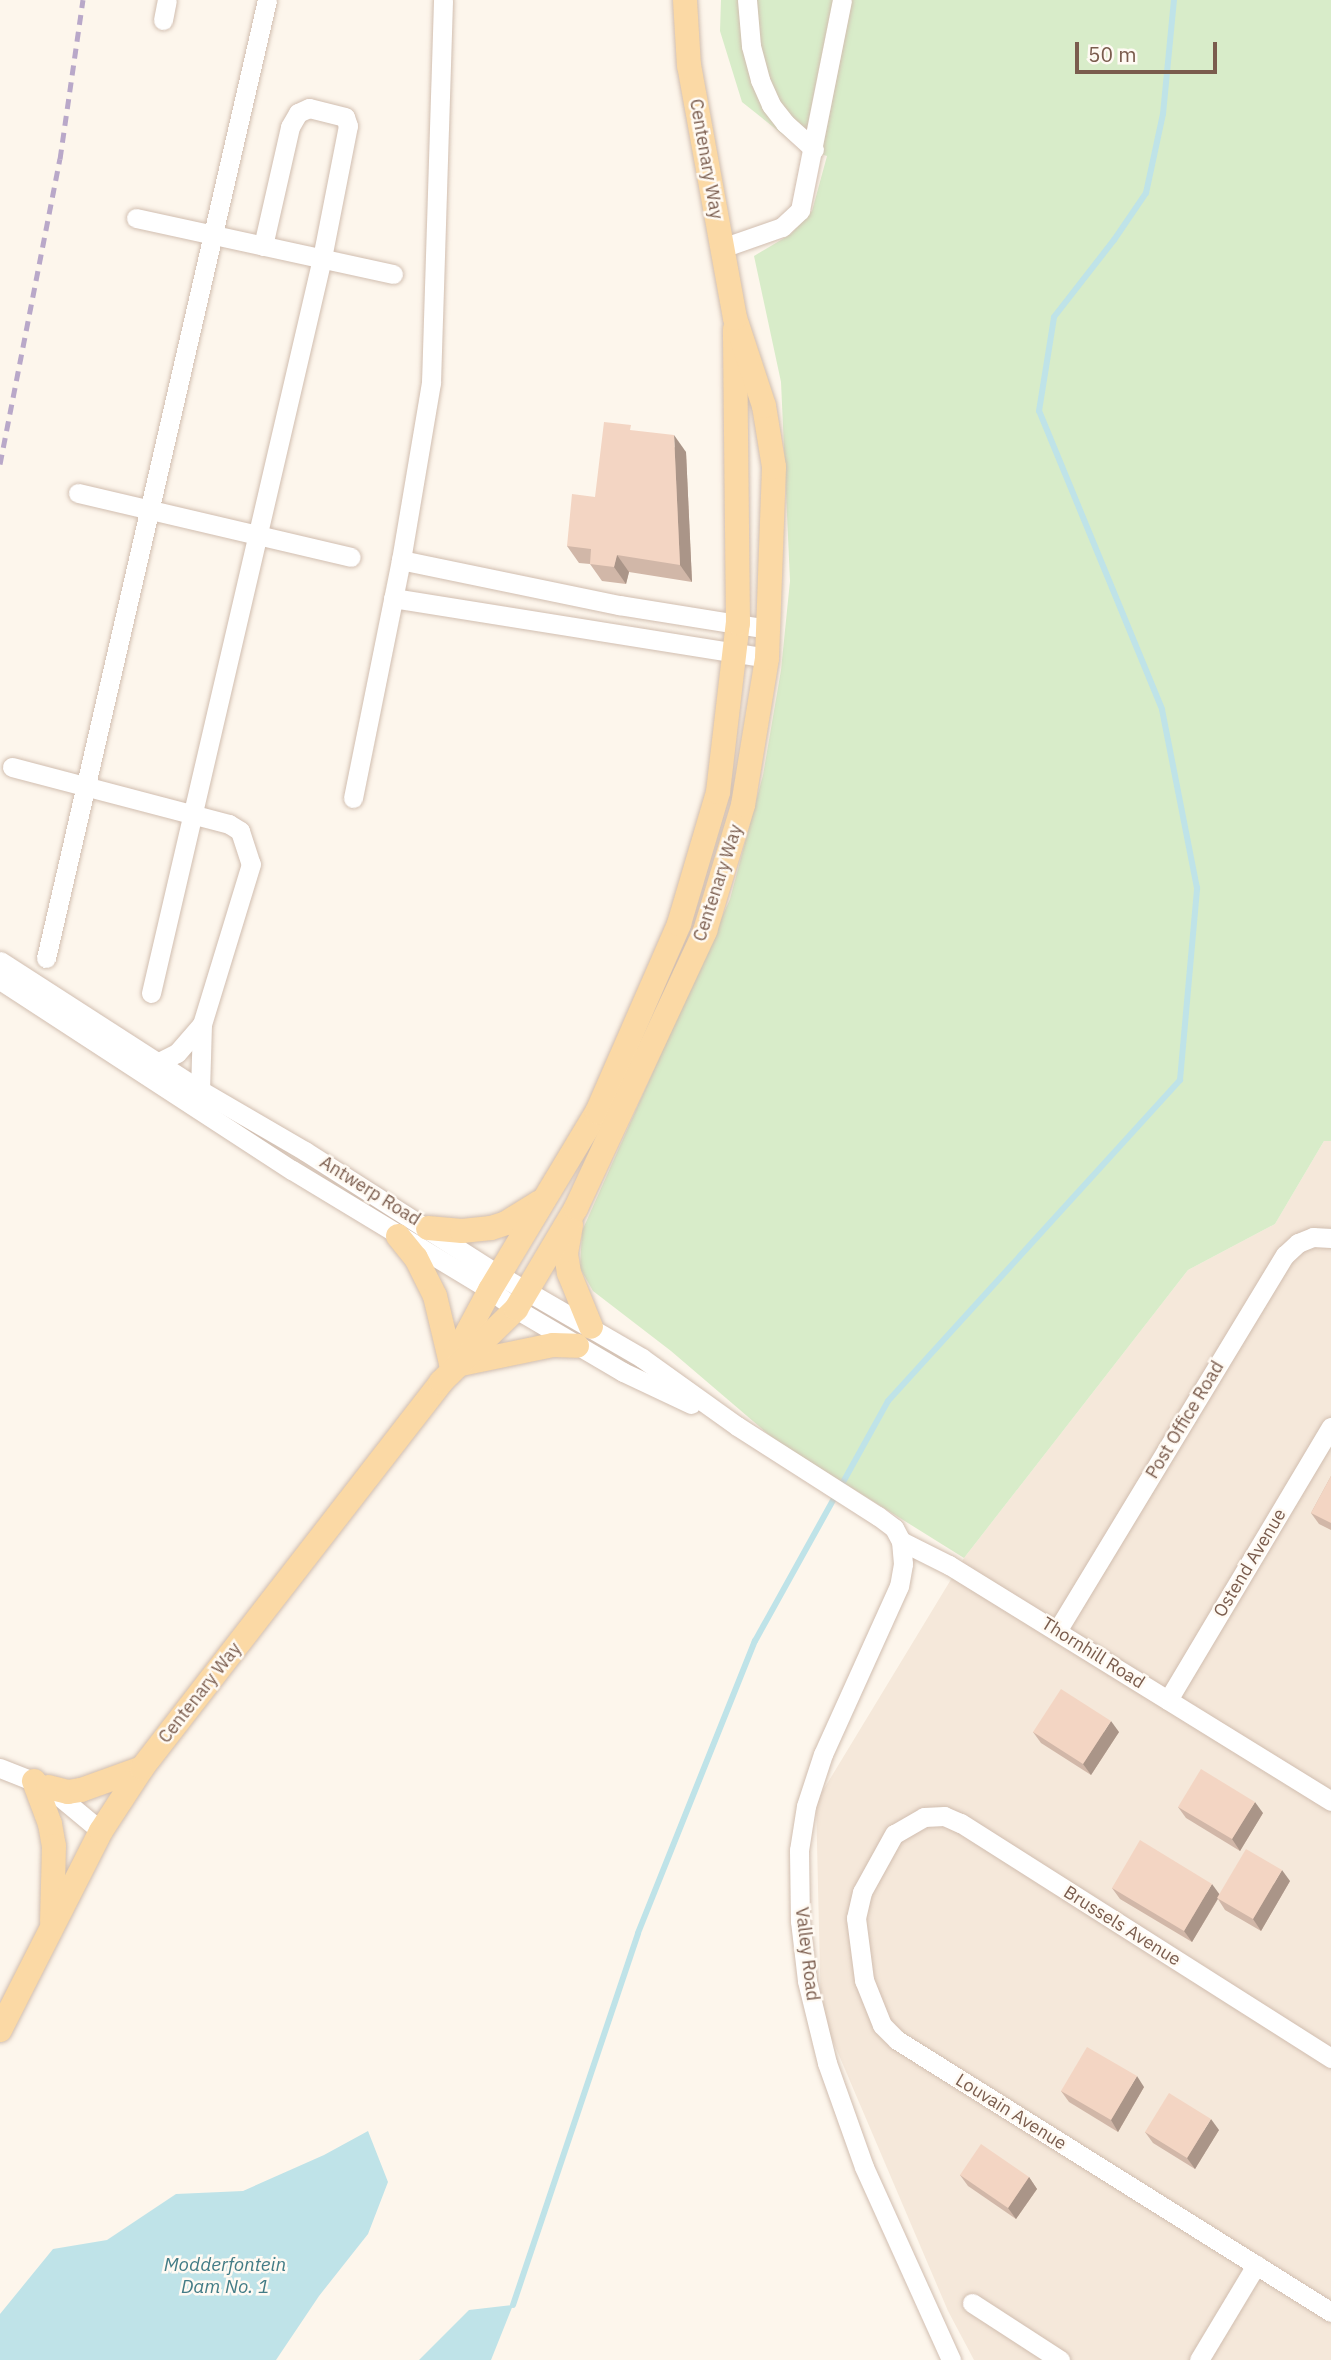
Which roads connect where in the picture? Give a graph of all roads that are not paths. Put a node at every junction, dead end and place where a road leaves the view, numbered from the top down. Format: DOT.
graph roads {
  1 [pos="167,0"];
  2 [pos="267,0"];
  3 [pos="443,0"];
  4 [pos="685,0"];
  5 [pos="747,0"];
  6 [pos="842,0"];
  7 [pos="163,20"];
  8 [pos="814,149"];
  9 [pos="136,218"];
  10 [pos="212,236"];
  11 [pos="262,246"];
  12 [pos="722,248"];
  13 [pos="322,258"];
  14 [pos="393,274"];
  15 [pos="735,318"];
  16 [pos="78,493"];
  17 [pos="149,510"];
  18 [pos="259,537"];
  19 [pos="351,557"];
  20 [pos="401,560"];
  21 [pos="393,598"];
  22 [pos="738,623"];
  23 [pos="769,629"];
  24 [pos="736,653"];
  25 [pos="767,658"];
  26 [pos="12,766"];
  27 [pos="86,787"];
  28 [pos="353,798"];
  29 [pos="193,816"];
  30 [pos="46,958"];
  31 [pos="0,961"];
  32 [pos="0,980"];
  33 [pos="151,993"];
  34 [pos="202,1024"];
  35 [pos="159,1062"];
  36 [pos="200,1090"];
  37 [pos="545,1198"];
  38 [pos="576,1208"];
  39 [pos="428,1228"];
  40 [pos="398,1236"];
  41 [pos="1331,1238"];
  42 [pos="494,1282"];
  43 [pos="521,1300"];
  44 [pos="584,1337"];
  45 [pos="451,1370"];
  46 [pos="1331,1427"];
  47 [pos="858,1505"];
  48 [pos="901,1541"];
  49 [pos="1057,1631"];
  50 [pos="1168,1700"];
  51 [pos="0,1768"];
  52 [pos="142,1768"];
  53 [pos="41,1784"];
  54 [pos="1331,1801"];
  55 [pos="908,1824"];
  56 [pos="102,1830"];
  57 [pos="52,1929"];
  58 [pos="0,2030"];
  59 [pos="1331,2058"];
  60 [pos="1256,2265"];
  61 [pos="972,2303"];
  62 [pos="1331,2312"];
  63 [pos="951,2360"];
  64 [pos="1059,2360"];
  65 [pos="1199,2360"];
  1 -- 7 [label="street"];
  2 -- 10 [label="street"];
  3 -- 20 [label="street"];
  4 -- 12 [label="main road, Centenary Way"];
  5 -- 8 [label="street"];
  6 -- 8 [label="street"];
  8 -- 12 [label="street"];
  9 -- 10 [label="street"];
  10 -- 11 [label="street"];
  10 -- 17 [label="street"];
  11 -- 13 [label="street"];
  11 -- 13 [label="street"];
  12 -- 15 [label="main road, Centenary Way"];
  13 -- 14 [label="street"];
  13 -- 18 [label="street"];
  15 -- 22 [label="main road, Centenary Way"];
  15 -- 23 [label="main road, Centenary Way"];
  16 -- 17 [label="street"];
  17 -- 18 [label="street"];
  17 -- 27 [label="street"];
  18 -- 19 [label="street"];
  18 -- 29 [label="street"];
  20 -- 21 [label="street"];
  20 -- 22 [label="street"];
  21 -- 24 [label="street"];
  21 -- 28 [label="street"];
  22 -- 23 [label="street"];
  22 -- 24 [label="main road, Centenary Way"];
  23 -- 25 [label="main road, Centenary Way"];
  24 -- 25 [label="street"];
  24 -- 37 [label="main road, Centenary Way"];
  25 -- 38 [label="main road, Centenary Way"];
  26 -- 27 [label="street"];
  27 -- 29 [label="street"];
  27 -- 30 [label="street"];
  29 -- 33 [label="street"];
  29 -- 34 [label="street"];
  31 -- 35 [label="street, Antwerp Road"];
  32 -- 40 [label="street, Antwerp Road"];
  34 -- 35 [label="street"];
  34 -- 36 [label="street"];
  35 -- 36 [label="street, Antwerp Road"];
  36 -- 39 [label="street, Antwerp Road"];
  37 -- 39 [label="main road"];
  37 -- 42 [label="main road, Centenary Way"];
  38 -- 43 [label="main road, Centenary Way"];
  38 -- 44 [label="main road"];
  39 -- 42 [label="street, Antwerp Road"];
  40 -- 42 [label="street, Antwerp Road"];
  40 -- 45 [label="main road"];
  41 -- 49 [label="street, Post Office Road"];
  42 -- 43 [label="street, Antwerp Road"];
  42 -- 45 [label="main road, Centenary Way"];
  43 -- 44 [label="street, Antwerp Road"];
  43 -- 45 [label="main road, Centenary Way"];
  44 -- 45 [label="main road"];
  44 -- 47 [label="street, Antwerp Road"];
  45 -- 52 [label="main road, Centenary Way"];
  46 -- 50 [label="street, Ostend Avenue"];
  47 -- 48 [label="street, Thornhill Road"];
  48 -- 49 [label="street, Thornhill Road"];
  48 -- 63 [label="street, Valley Road"];
  49 -- 50 [label="street, Thornhill Road"];
  50 -- 54 [label="street, Thornhill Road"];
  51 -- 53 [label="street"];
  52 -- 53 [label="main road"];
  52 -- 56 [label="main road, Centenary Way"];
  53 -- 56 [label="street"];
  53 -- 57 [label="main road"];
  55 -- 59 [label="street, Brussels Avenue"];
  55 -- 60 [label="street, Louvain Avenue"];
  56 -- 57 [label="main road, Centenary Way"];
  57 -- 58 [label="main road, Centenary Way"];
  60 -- 62 [label="street, Louvain Avenue"];
  60 -- 65 [label="street"];
  61 -- 64 [label="street"];
}
